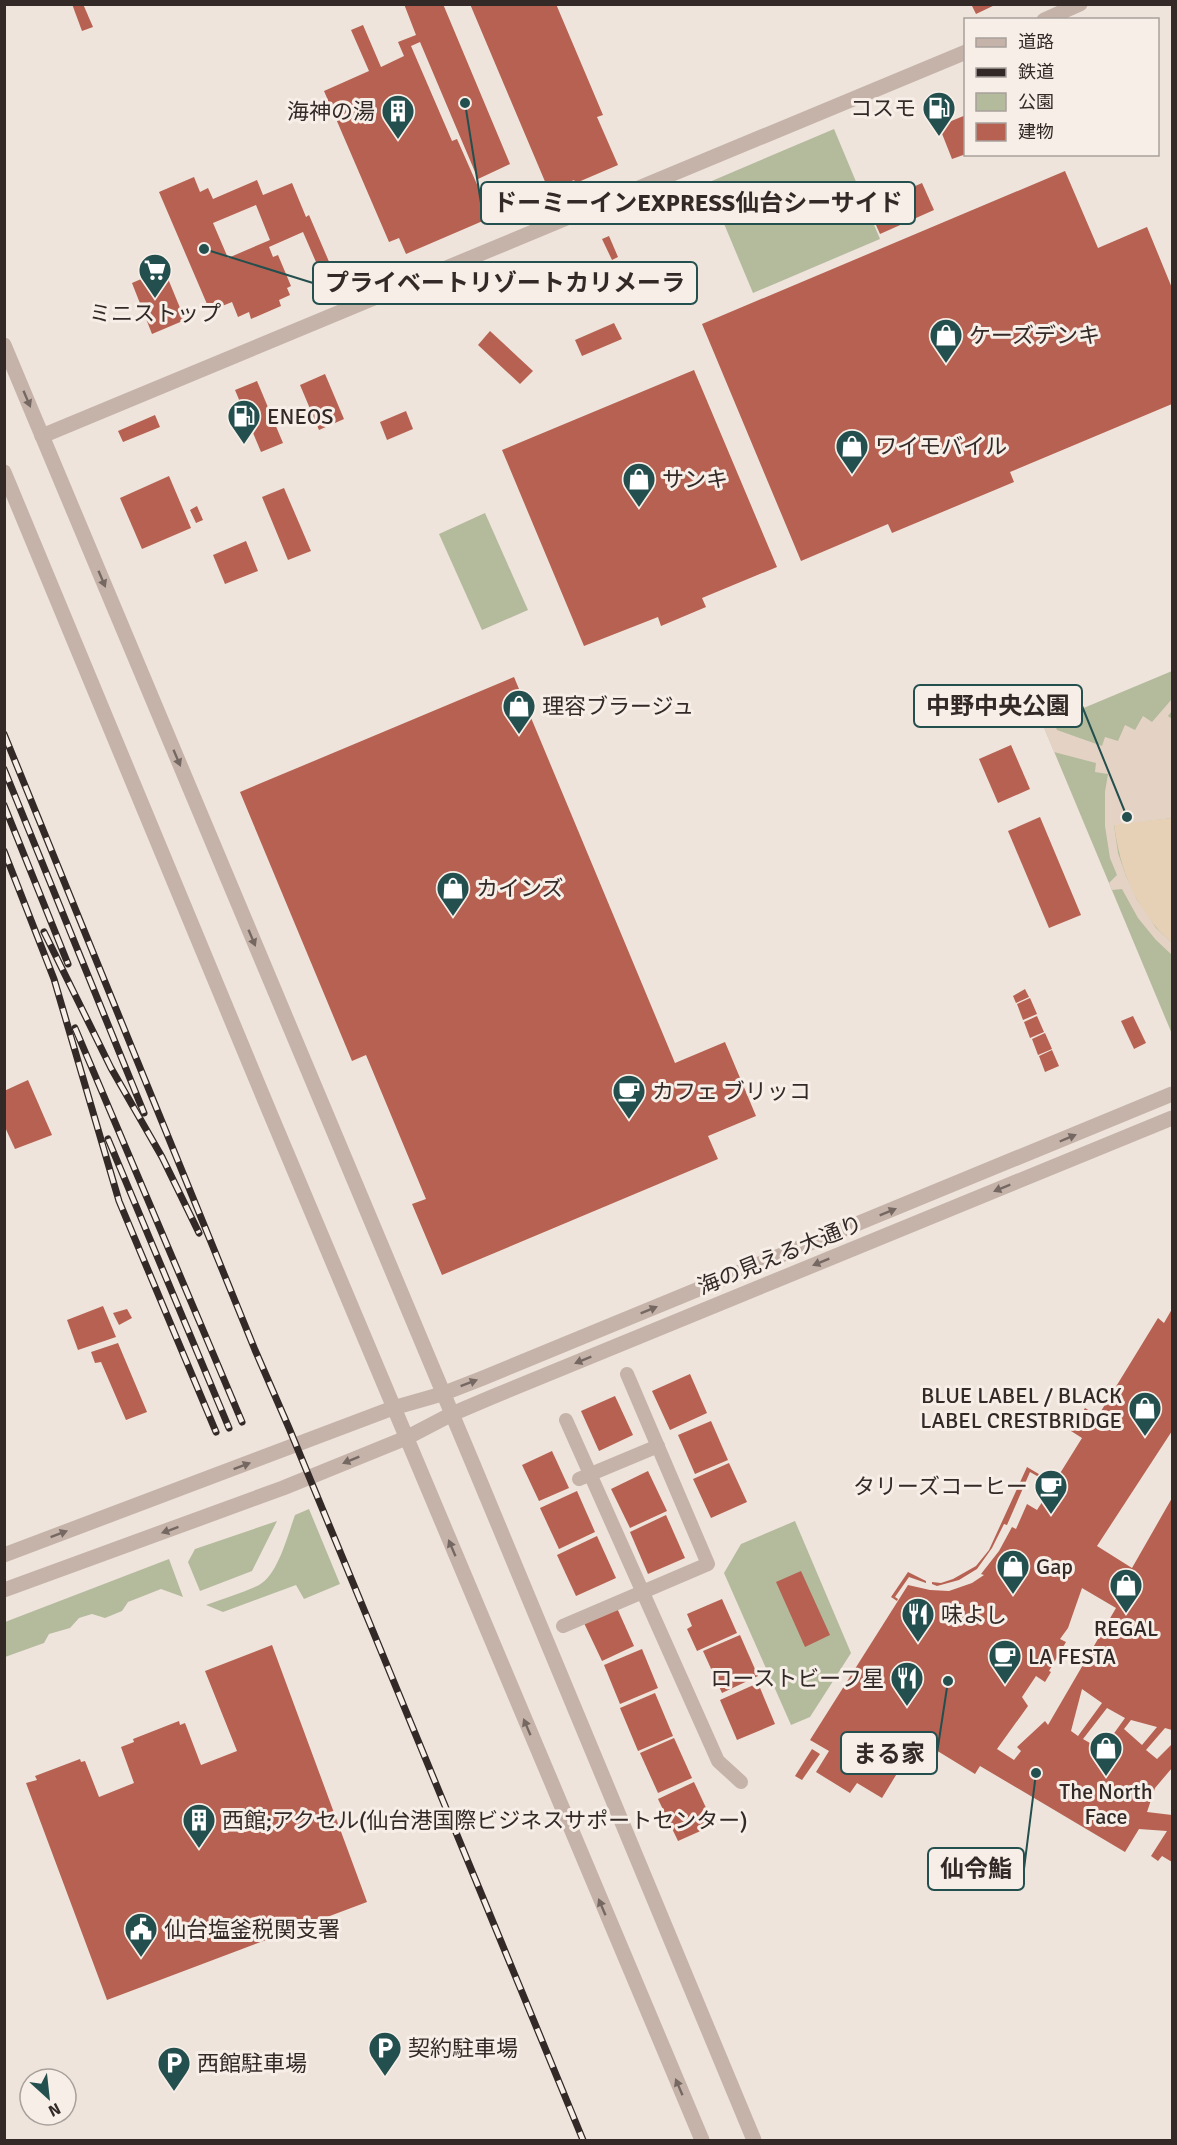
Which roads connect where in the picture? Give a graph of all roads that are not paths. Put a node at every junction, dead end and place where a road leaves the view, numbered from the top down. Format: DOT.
graph roads {
  1 [pos="1080,4"];
  2 [pos="1048,18"];
  3 [pos="964,53"];
  4 [pos="4,345"];
  5 [pos="42,436"];
  6 [pos="4,472"];
  7 [pos="1173,1094"];
  8 [pos="1173,1118"];
  9 [pos="627,1374"];
  10 [pos="442,1394"];
  11 [pos="393,1408"];
  12 [pos="452,1414"];
  13 [pos="566,1420"];
  14 [pos="406,1438"];
  15 [pos="658,1446"];
  16 [pos="585,1476"];
  17 [pos="4,1555"];
  18 [pos="4,1590"];
  19 [pos="643,1592"];
  20 [pos="563,1626"];
  21 [pos="741,1782"];
  22 [pos="702,2140"];
  23 [pos="754,2140"];
  1 -- 2 [label="street"];
  3 -- 5 [label="street"];
  4 -- 5 [label="street, one-way"];
  5 -- 10 [label="street, one-way"];
  6 -- 11 [label="street"];
  10 -- 7 [label="street, one-way"];
  8 -- 12 [label="street, 海の見える大通り, one-way"];
  9 -- 15 [label="street"];
  10 -- 11 [label="street"];
  10 -- 12 [label="street"];
  11 -- 14 [label="street"];
  17 -- 11 [label="street, one-way"];
  12 -- 14 [label="street, 海の見える大通り"];
  12 -- 23 [label="street"];
  13 -- 16 [label="street"];
  14 -- 18 [label="street, 海の見える大通り, one-way"];
  22 -- 14 [label="street, one-way"];
  15 -- 16 [label="street"];
  15 -- 19 [label="street"];
  16 -- 19 [label="street"];
  19 -- 20 [label="street"];
  19 -- 21 [label="street"];
}
